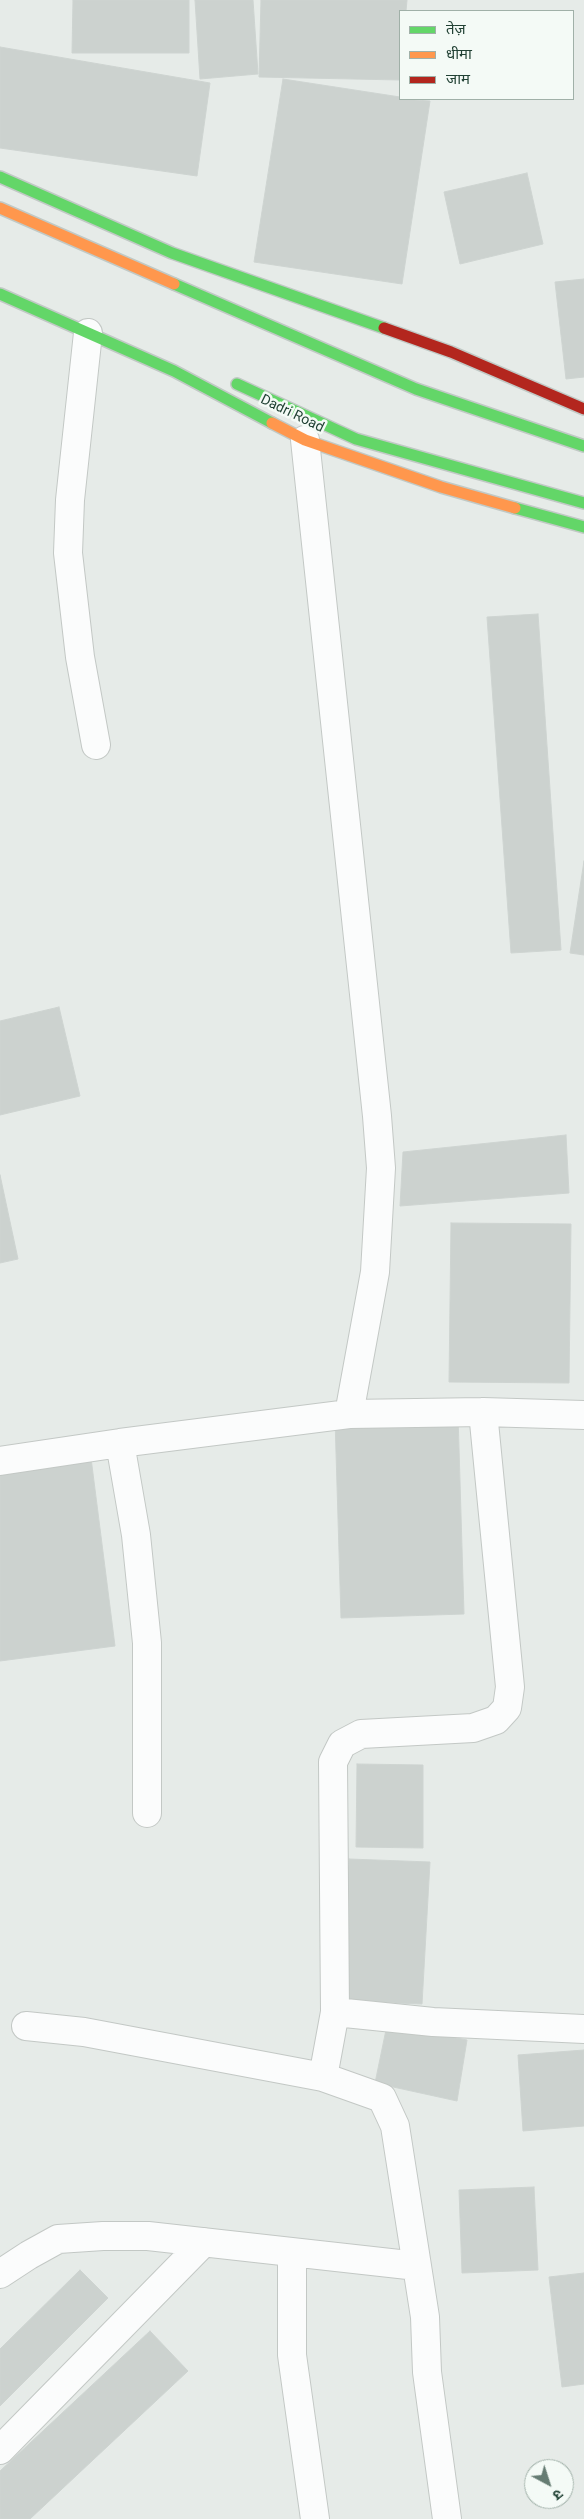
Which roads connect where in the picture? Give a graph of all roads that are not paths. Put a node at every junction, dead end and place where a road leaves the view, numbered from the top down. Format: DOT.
graph roads {
  1 [pos="0,177"];
  2 [pos="0,208"];
  3 [pos="0,294"];
  4 [pos="88,333"];
  5 [pos="222,377"];
  6 [pos="584,409"];
  7 [pos="305,440"];
  8 [pos="584,446"];
  9 [pos="584,503"];
  10 [pos="584,527"];
  11 [pos="96,745"];
  12 [pos="484,1412"];
  13 [pos="349,1414"];
  14 [pos="584,1415"];
  15 [pos="120,1443"];
  16 [pos="0,1461"];
  17 [pos="147,1813"];
  18 [pos="335,2012"];
  19 [pos="26,2026"];
  20 [pos="584,2029"];
  21 [pos="323,2077"];
  22 [pos="204,2242"];
  23 [pos="292,2252"];
  24 [pos="417,2266"];
  25 [pos="0,2274"];
  26 [pos="0,2450"];
  27 [pos="315,2519"];
  28 [pos="447,2519"];
  1 -- 6 [label="street"];
  2 -- 8 [label="street"];
  3 -- 4 [label="street, Dadri Road"];
  4 -- 7 [label="street, Dadri Road"];
  4 -- 11 [label="street"];
  5 -- 9 [label="street"];
  7 -- 10 [label="street, Dadri Road"];
  7 -- 13 [label="street"];
  12 -- 13 [label="street"];
  12 -- 14 [label="street"];
  12 -- 18 [label="street"];
  13 -- 15 [label="street"];
  15 -- 16 [label="street"];
  15 -- 17 [label="street"];
  18 -- 20 [label="street"];
  18 -- 21 [label="street"];
  19 -- 21 [label="street"];
  21 -- 24 [label="street"];
  22 -- 23 [label="street"];
  22 -- 25 [label="street"];
  22 -- 26 [label="street"];
  23 -- 24 [label="street"];
  23 -- 27 [label="street"];
  24 -- 28 [label="street"];
}
